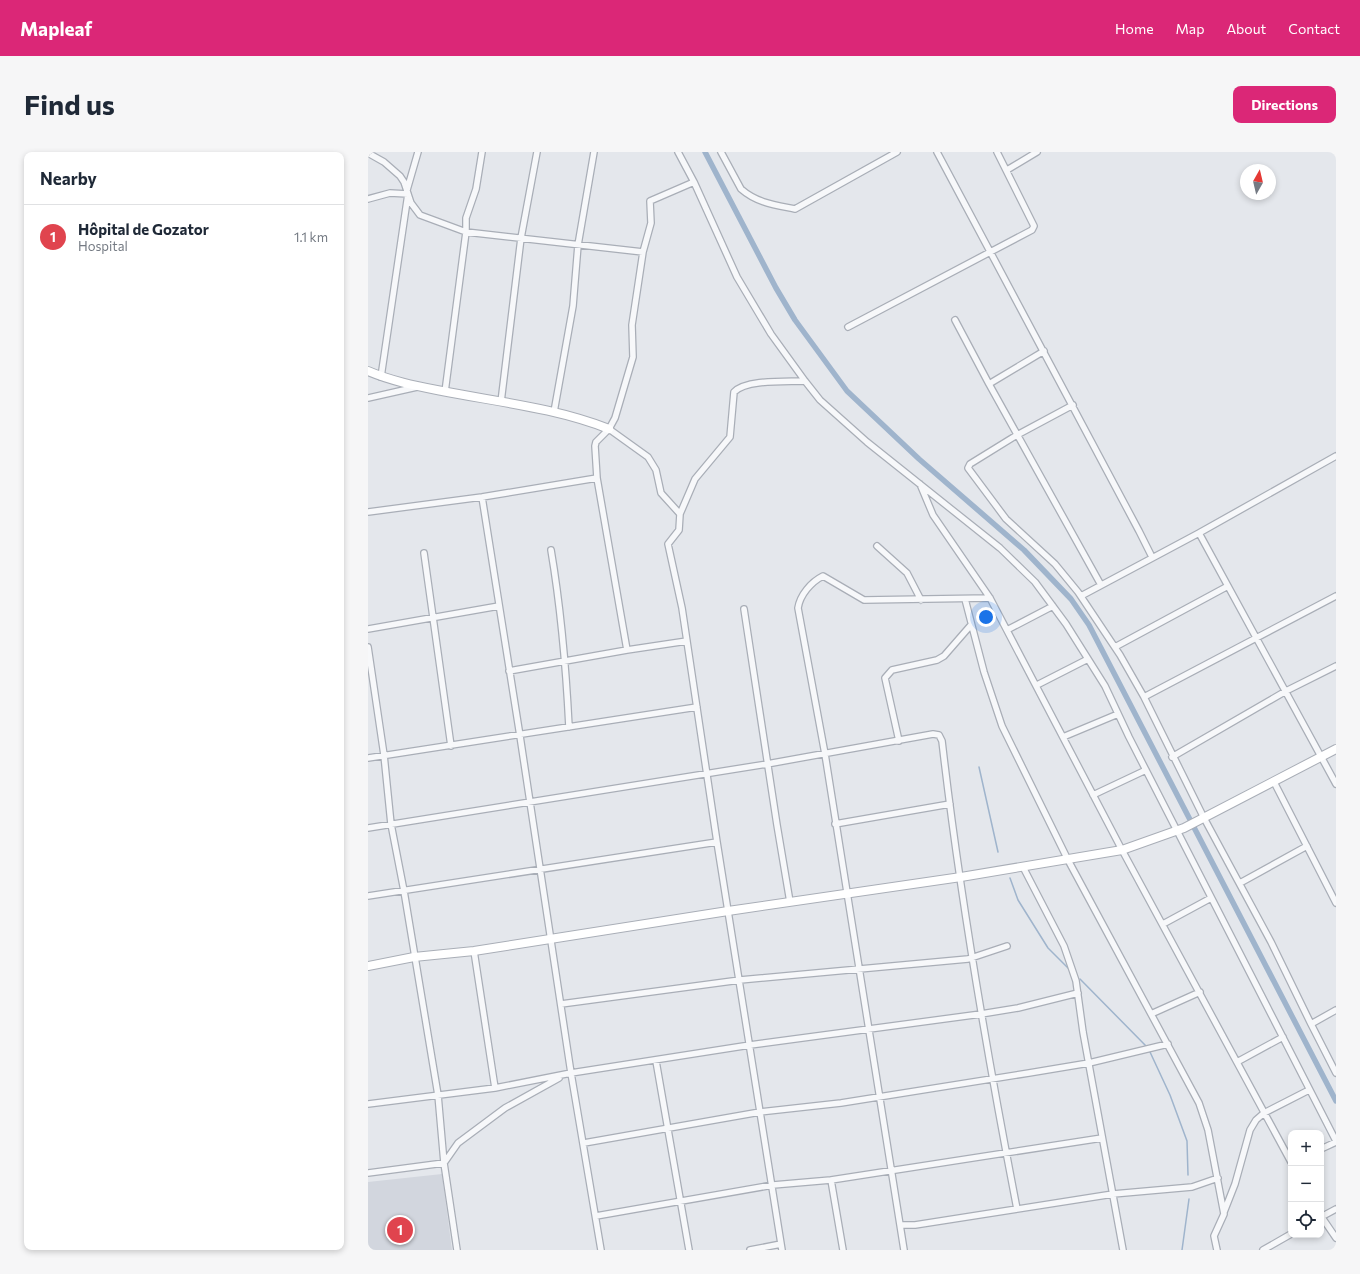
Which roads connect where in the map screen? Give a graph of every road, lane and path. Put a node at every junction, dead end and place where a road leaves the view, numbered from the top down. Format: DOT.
graph roads {
  1 [pos="368,152"];
  2 [pos="418,152"];
  3 [pos="482,152"];
  4 [pos="537,152"];
  5 [pos="594,152"];
  6 [pos="678,152"];
  7 [pos="721,152"];
  8 [pos="897,152"];
  9 [pos="937,152"];
  10 [pos="997,152"];
  11 [pos="1038,152"];
  12 [pos="1007,170"];
  13 [pos="694,182"];
  14 [pos="408,192"];
  15 [pos="368,199"];
  16 [pos="466,232"];
  17 [pos="522,238"];
  18 [pos="578,245"];
  19 [pos="643,252"];
  20 [pos="990,252"];
  21 [pos="955,320"];
  22 [pos="848,327"];
  23 [pos="1044,351"];
  24 [pos="368,371"];
  25 [pos="380,377"];
  26 [pos="805,381"];
  27 [pos="989,384"];
  28 [pos="420,387"];
  29 [pos="446,392"];
  30 [pos="368,398"];
  31 [pos="501,402"];
  32 [pos="1073,405"];
  33 [pos="554,412"];
  34 [pos="609,429"];
  35 [pos="1017,435"];
  36 [pos="1336,456"];
  37 [pos="597,478"];
  38 [pos="920,484"];
  39 [pos="482,497"];
  40 [pos="368,512"];
  41 [pos="680,514"];
  42 [pos="1199,533"];
  43 [pos="877,546"];
  44 [pos="551,550"];
  45 [pos="424,553"];
  46 [pos="1152,557"];
  47 [pos="1101,585"];
  48 [pos="1228,586"];
  49 [pos="1081,596"];
  50 [pos="1336,596"];
  51 [pos="990,598"];
  52 [pos="965,599"];
  53 [pos="921,600"];
  54 [pos="499,606"];
  55 [pos="1053,606"];
  56 [pos="744,609"];
  57 [pos="434,618"];
  58 [pos="971,625"];
  59 [pos="368,629"];
  60 [pos="1008,630"];
  61 [pos="1258,638"];
  62 [pos="687,641"];
  63 [pos="1115,647"];
  64 [pos="368,648"];
  65 [pos="627,650"];
  66 [pos="1088,659"];
  67 [pos="566,661"];
  68 [pos="1336,666"];
  69 [pos="510,671"];
  70 [pos="1037,685"];
  71 [pos="1286,691"];
  72 [pos="1144,697"];
  73 [pos="697,707"];
  74 [pos="1118,714"];
  75 [pos="570,727"];
  76 [pos="520,736"];
  77 [pos="1063,737"];
  78 [pos="899,741"];
  79 [pos="452,746"];
  80 [pos="1336,749"];
  81 [pos="825,754"];
  82 [pos="384,755"];
  83 [pos="1172,757"];
  84 [pos="1321,757"];
  85 [pos="368,758"];
  86 [pos="767,764"];
  87 [pos="1146,770"];
  88 [pos="708,773"];
  89 [pos="1274,782"];
  90 [pos="1336,784"];
  91 [pos="1093,795"];
  92 [pos="530,802"];
  93 [pos="950,804"];
  94 [pos="1201,820"];
  95 [pos="391,824"];
  96 [pos="835,824"];
  97 [pos="368,828"];
  98 [pos="1181,829"];
  99 [pos="717,842"];
  100 [pos="1307,846"];
  101 [pos="1122,850"];
  102 [pos="1068,860"];
  103 [pos="1023,867"];
  104 [pos="541,870"];
  105 [pos="961,877"];
  106 [pos="1240,883"];
  107 [pos="404,891"];
  108 [pos="847,893"];
  109 [pos="368,896"];
  110 [pos="1211,898"];
  111 [pos="790,902"];
  112 [pos="1336,903"];
  113 [pos="728,911"];
  114 [pos="1163,924"];
  115 [pos="550,939"];
  116 [pos="1007,946"];
  117 [pos="474,951"];
  118 [pos="414,957"];
  119 [pos="973,958"];
  120 [pos="368,966"];
  121 [pos="859,970"];
  122 [pos="740,980"];
  123 [pos="1200,992"];
  124 [pos="1078,993"];
  125 [pos="561,1004"];
  126 [pos="1336,1010"];
  127 [pos="981,1014"];
  128 [pos="1151,1014"];
  129 [pos="1311,1024"];
  130 [pos="869,1030"];
  131 [pos="1283,1037"];
  132 [pos="1168,1044"];
  133 [pos="750,1045"];
  134 [pos="656,1060"];
  135 [pos="1237,1062"];
  136 [pos="1089,1063"];
  137 [pos="571,1073"];
  138 [pos="1336,1073"];
  139 [pos="992,1079"];
  140 [pos="495,1088"];
  141 [pos="1309,1090"];
  142 [pos="438,1095"];
  143 [pos="879,1097"];
  144 [pos="368,1104"];
  145 [pos="760,1112"];
  146 [pos="1264,1113"];
  147 [pos="668,1128"];
  148 [pos="1102,1138"];
  149 [pos="1336,1141"];
  150 [pos="584,1143"];
  151 [pos="1324,1147"];
  152 [pos="1006,1153"];
  153 [pos="1288,1157"];
  154 [pos="444,1163"];
  155 [pos="891,1171"];
  156 [pos="368,1173"];
  157 [pos="1218,1178"];
  158 [pos="831,1180"];
  159 [pos="773,1185"];
  160 [pos="1113,1194"];
  161 [pos="682,1202"];
  162 [pos="1016,1209"];
  163 [pos="1336,1209"];
  164 [pos="1224,1214"];
  165 [pos="1324,1215"];
  166 [pos="596,1216"];
  167 [pos="1324,1221"];
  168 [pos="900,1225"];
  169 [pos="1288,1236"];
  170 [pos="1336,1238"];
  171 [pos="782,1247"];
  172 [pos="457,1250"];
  173 [pos="602,1250"];
  174 [pos="689,1250"];
  175 [pos="750,1250"];
  176 [pos="843,1250"];
  177 [pos="904,1250"];
  178 [pos="1123,1250"];
  179 [pos="1217,1250"];
  180 [pos="1263,1250"];
  1 -- 14 [label="street"];
  2 -- 14 [label="street"];
  3 -- 16 [label="street"];
  4 -- 17 [label="street"];
  5 -- 18 [label="street"];
  6 -- 13 [label="street"];
  7 -- 8 [label="street"];
  9 -- 20 [label="street"];
  10 -- 12 [label="street"];
  11 -- 12 [label="street"];
  12 -- 20 [label="street"];
  13 -- 19 [label="street"];
  13 -- 26 [label="street"];
  14 -- 15 [label="street"];
  14 -- 16 [label="street"];
  14 -- 25 [label="street"];
  16 -- 17 [label="street"];
  16 -- 29 [label="street"];
  17 -- 18 [label="street"];
  17 -- 31 [label="street"];
  18 -- 19 [label="street"];
  18 -- 33 [label="street"];
  19 -- 34 [label="street"];
  20 -- 22 [label="street"];
  20 -- 23 [label="street"];
  21 -- 27 [label="street"];
  23 -- 27 [label="street"];
  23 -- 32 [label="street"];
  24 -- 25 [label="street"];
  25 -- 28 [label="street"];
  26 -- 38 [label="street"];
  26 -- 41 [label="street"];
  27 -- 35 [label="street"];
  28 -- 29 [label="street"];
  28 -- 30 [label="street"];
  29 -- 31 [label="street"];
  31 -- 33 [label="street"];
  32 -- 35 [label="street"];
  32 -- 46 [label="street"];
  33 -- 34 [label="street"];
  34 -- 37 [label="street"];
  34 -- 41 [label="street"];
  35 -- 47 [label="street"];
  35 -- 49 [label="street"];
  36 -- 42 [label="street"];
  37 -- 39 [label="street"];
  37 -- 65 [label="street"];
  38 -- 51 [label="street"];
  38 -- 55 [label="street"];
  39 -- 40 [label="street"];
  39 -- 54 [label="street"];
  41 -- 62 [label="street"];
  42 -- 46 [label="street"];
  42 -- 48 [label="street"];
  43 -- 53 [label="street"];
  44 -- 67 [label="street"];
  45 -- 57 [label="street"];
  46 -- 47 [label="street"];
  47 -- 49 [label="street"];
  48 -- 61 [label="street"];
  48 -- 63 [label="street"];
  49 -- 63 [label="street"];
  50 -- 61 [label="street"];
  51 -- 52 [label="street"];
  51 -- 60 [label="street"];
  52 -- 53 [label="street"];
  52 -- 58 [label="street"];
  53 -- 81 [label="street"];
  54 -- 57 [label="street"];
  54 -- 69 [label="street"];
  55 -- 60 [label="street"];
  55 -- 66 [label="street"];
  56 -- 86 [label="street"];
  57 -- 59 [label="street"];
  57 -- 79 [label="street"];
  58 -- 78 [label="street"];
  58 -- 102 [label="street"];
  60 -- 70 [label="street"];
  61 -- 71 [label="street"];
  61 -- 72 [label="street"];
  62 -- 65 [label="street"];
  62 -- 73 [label="street"];
  63 -- 72 [label="street"];
  64 -- 82 [label="street"];
  65 -- 67 [label="street"];
  66 -- 70 [label="street"];
  66 -- 74 [label="street"];
  67 -- 69 [label="street"];
  67 -- 75 [label="street"];
  68 -- 71 [label="street"];
  69 -- 76 [label="street"];
  70 -- 77 [label="street"];
  71 -- 83 [label="street"];
  71 -- 84 [label="street"];
  72 -- 83 [label="street"];
  73 -- 75 [label="street"];
  73 -- 88 [label="street"];
  74 -- 77 [label="street"];
  74 -- 87 [label="street"];
  75 -- 76 [label="street"];
  76 -- 79 [label="street"];
  76 -- 92 [label="street"];
  77 -- 91 [label="street"];
  78 -- 81 [label="street"];
  78 -- 93 [label="street"];
  79 -- 82 [label="street"];
  80 -- 84 [label="street"];
  81 -- 86 [label="street"];
  81 -- 96 [label="street"];
  82 -- 85 [label="street"];
  82 -- 95 [label="street"];
  83 -- 94 [label="street"];
  84 -- 89 [label="street"];
  84 -- 90 [label="street"];
  86 -- 88 [label="street"];
  86 -- 111 [label="street"];
  87 -- 91 [label="street"];
  87 -- 98 [label="street"];
  88 -- 92 [label="street"];
  88 -- 99 [label="street"];
  89 -- 94 [label="street"];
  89 -- 100 [label="street"];
  91 -- 101 [label="street"];
  92 -- 95 [label="street"];
  92 -- 104 [label="street"];
  93 -- 96 [label="street"];
  93 -- 105 [label="street"];
  94 -- 98 [label="street"];
  94 -- 106 [label="street"];
  95 -- 97 [label="street"];
  95 -- 107 [label="street"];
  96 -- 108 [label="street"];
  98 -- 101 [label="street"];
  98 -- 110 [label="street"];
  99 -- 104 [label="street"];
  99 -- 113 [label="street"];
  100 -- 106 [label="street"];
  100 -- 112 [label="street"];
  101 -- 102 [label="street"];
  101 -- 114 [label="street"];
  102 -- 103 [label="street"];
  102 -- 128 [label="street"];
  103 -- 105 [label="street"];
  103 -- 124 [label="street"];
  104 -- 107 [label="street"];
  104 -- 115 [label="street"];
  105 -- 108 [label="street"];
  105 -- 119 [label="street"];
  106 -- 129 [label="street"];
  107 -- 109 [label="street"];
  107 -- 118 [label="street"];
  108 -- 111 [label="street"];
  108 -- 121 [label="street"];
  110 -- 114 [label="street"];
  110 -- 131 [label="street"];
  111 -- 113 [label="street"];
  113 -- 115 [label="street"];
  113 -- 122 [label="street"];
  114 -- 123 [label="street"];
  115 -- 117 [label="street"];
  115 -- 125 [label="street"];
  116 -- 119 [label="street"];
  117 -- 118 [label="street"];
  117 -- 140 [label="street"];
  118 -- 120 [label="street"];
  118 -- 142 [label="street"];
  119 -- 121 [label="street"];
  119 -- 127 [label="street"];
  121 -- 122 [label="street"];
  121 -- 130 [label="street"];
  122 -- 125 [label="street"];
  122 -- 133 [label="street"];
  123 -- 128 [label="street"];
  123 -- 135 [label="street"];
  124 -- 127 [label="street"];
  124 -- 136 [label="street"];
  125 -- 137 [label="street"];
  126 -- 129 [label="street"];
  127 -- 130 [label="street"];
  127 -- 139 [label="street"];
  128 -- 132 [label="street"];
  129 -- 138 [label="street"];
  130 -- 133 [label="street"];
  130 -- 143 [label="street"];
  131 -- 135 [label="street"];
  131 -- 141 [label="street"];
  132 -- 136 [label="street"];
  132 -- 157 [label="street"];
  133 -- 134 [label="street"];
  133 -- 145 [label="street"];
  134 -- 137 [label="street"];
  134 -- 147 [label="street"];
  135 -- 146 [label="street"];
  136 -- 139 [label="street"];
  136 -- 148 [label="street"];
  137 -- 140 [label="street"];
  137 -- 150 [label="street"];
  137 -- 154 [label="street"];
  139 -- 143 [label="street"];
  139 -- 152 [label="street"];
  140 -- 142 [label="street"];
  141 -- 146 [label="street"];
  141 -- 149 [label="street"];
  142 -- 144 [label="street"];
  142 -- 154 [label="street"];
  143 -- 145 [label="street"];
  143 -- 155 [label="street"];
  145 -- 147 [label="street"];
  145 -- 159 [label="street"];
  146 -- 153 [label="street"];
  146 -- 164 [label="street"];
  147 -- 150 [label="street"];
  147 -- 161 [label="street"];
  148 -- 152 [label="street"];
  148 -- 160 [label="street"];
  149 -- 151 [label="street"];
  150 -- 166 [label="street"];
  152 -- 155 [label="street"];
  152 -- 162 [label="street"];
  154 -- 156 [label="street"];
  154 -- 172 [label="street"];
  155 -- 158 [label="street"];
  155 -- 168 [label="street"];
  157 -- 160 [label="street"];
  157 -- 164 [label="street"];
  158 -- 159 [label="street"];
  158 -- 176 [label="street"];
  159 -- 161 [label="street"];
  159 -- 171 [label="street"];
  160 -- 162 [label="street"];
  160 -- 178 [label="street"];
  161 -- 166 [label="street"];
  161 -- 174 [label="street"];
  162 -- 168 [label="street"];
  163 -- 165 [label="street"];
  164 -- 179 [label="street"];
  166 -- 173 [label="street"];
  167 -- 170 [label="street"];
  168 -- 177 [label="street"];
  169 -- 180 [label="street"];
  171 -- 175 [label="street"];
}
